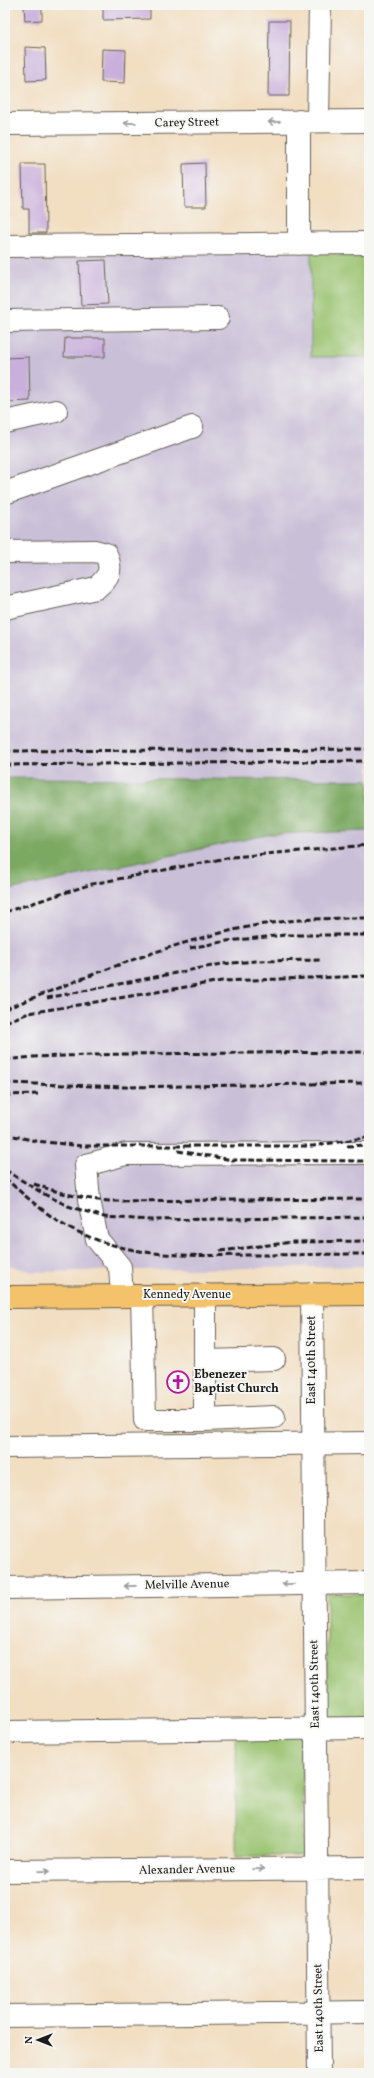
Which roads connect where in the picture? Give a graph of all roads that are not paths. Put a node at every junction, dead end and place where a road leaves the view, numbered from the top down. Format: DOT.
graph roads {
  1 [pos="320,5"];
  2 [pos="308,121"];
  3 [pos="369,121"];
  4 [pos="5,124"];
  5 [pos="299,244"];
  6 [pos="369,244"];
  7 [pos="5,246"];
  8 [pos="218,318"];
  9 [pos="5,321"];
  10 [pos="56,411"];
  11 [pos="5,422"];
  12 [pos="192,427"];
  13 [pos="5,493"];
  14 [pos="5,552"];
  15 [pos="5,608"];
  16 [pos="364,1153"];
  17 [pos="312,1294"];
  18 [pos="369,1294"];
  19 [pos="205,1295"];
  20 [pos="132,1296"];
  21 [pos="5,1297"];
  22 [pos="274,1359"];
  23 [pos="206,1361"];
  24 [pos="274,1418"];
  25 [pos="205,1420"];
  26 [pos="369,1443"];
  27 [pos="313,1444"];
  28 [pos="5,1446"];
  29 [pos="314,1584"];
  30 [pos="369,1584"];
  31 [pos="5,1588"];
  32 [pos="315,1728"];
  33 [pos="369,1728"];
  34 [pos="5,1732"];
  35 [pos="317,1868"];
  36 [pos="369,1868"];
  37 [pos="5,1871"];
  38 [pos="318,2012"];
  39 [pos="369,2012"];
  40 [pos="5,2016"];
  41 [pos="319,2073"];
  1 -- 2 [label="street"];
  2 -- 3 [label="street, Carey Street"];
  2 -- 4 [label="street, Carey Street, one-way"];
  2 -- 5 [label="street"];
  5 -- 6 [label="street"];
  5 -- 7 [label="street"];
  8 -- 9 [label="street"];
  10 -- 11 [label="street"];
  12 -- 13 [label="street"];
  14 -- 15 [label="street"];
  16 -- 20 [label="street"];
  17 -- 18 [label="main road, Kennedy Avenue"];
  17 -- 19 [label="main road, Kennedy Avenue"];
  17 -- 27 [label="street, East 140th Street"];
  19 -- 20 [label="main road, Kennedy Avenue"];
  19 -- 23 [label="street"];
  20 -- 21 [label="main road, Kennedy Avenue"];
  20 -- 25 [label="street"];
  22 -- 23 [label="street"];
  23 -- 25 [label="street"];
  24 -- 25 [label="street"];
  26 -- 27 [label="street"];
  27 -- 28 [label="street"];
  27 -- 29 [label="street, East 140th Street"];
  29 -- 30 [label="street, Melville Avenue"];
  29 -- 31 [label="street, Melville Avenue, one-way"];
  29 -- 32 [label="street, East 140th Street"];
  32 -- 33 [label="street"];
  32 -- 34 [label="street"];
  32 -- 35 [label="street, East 140th Street"];
  35 -- 36 [label="street, Alexander Avenue"];
  37 -- 35 [label="street, Alexander Avenue, one-way"];
  35 -- 38 [label="street, East 140th Street"];
  38 -- 39 [label="street"];
  38 -- 40 [label="street"];
  38 -- 41 [label="street, East 140th Street"];
}
